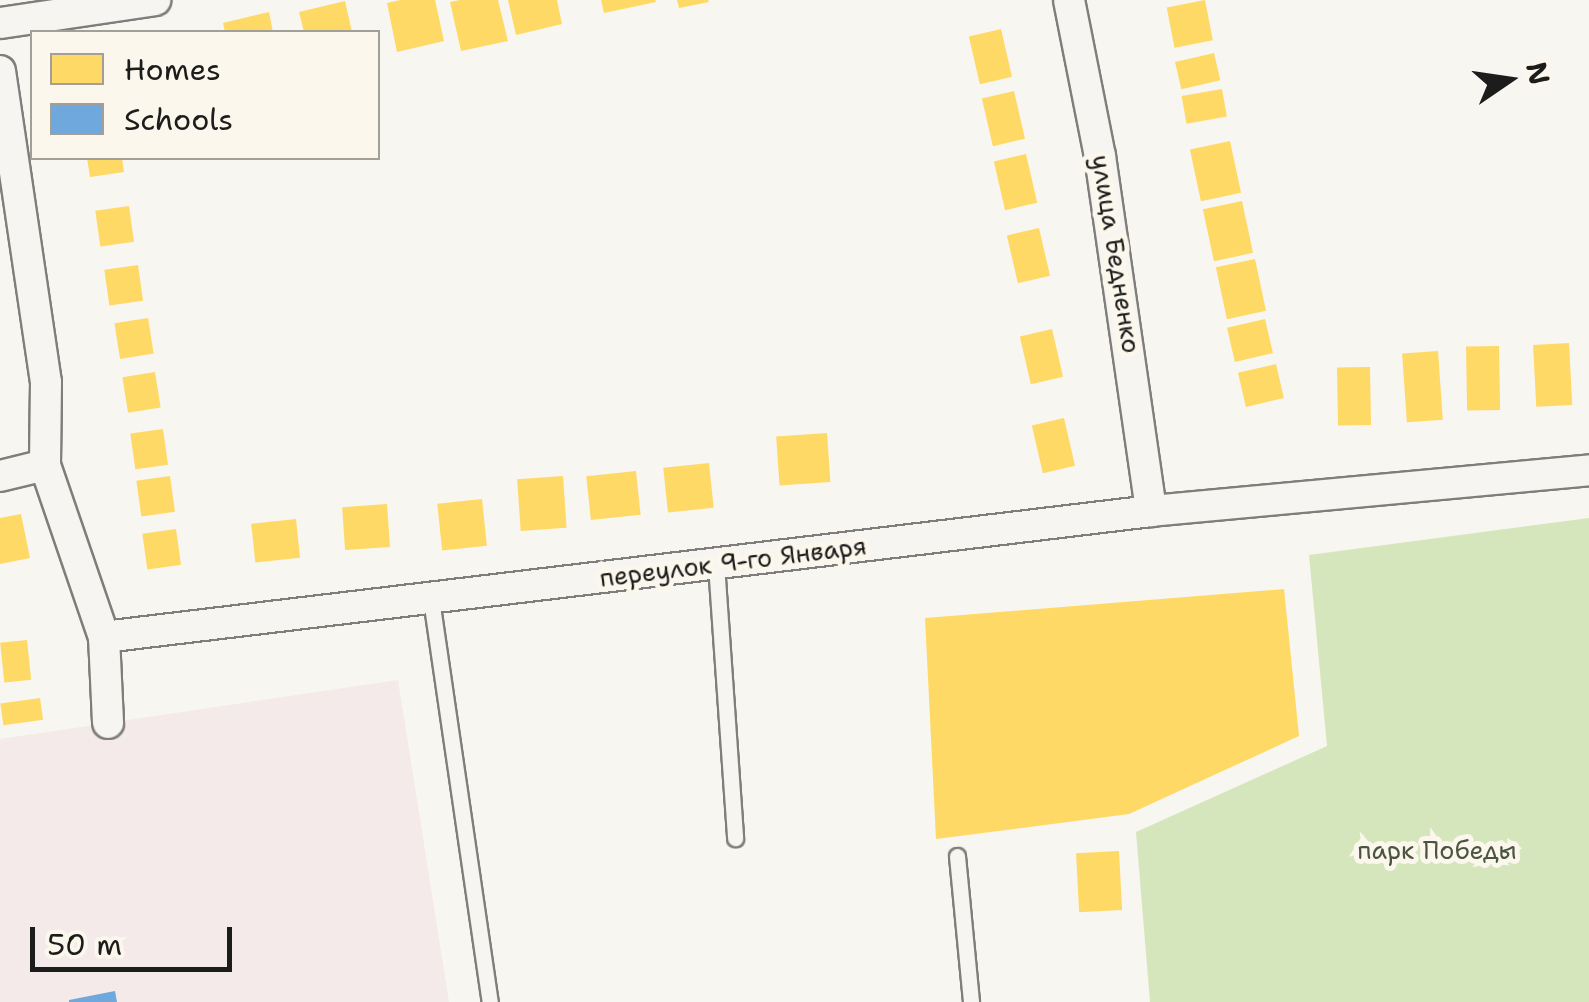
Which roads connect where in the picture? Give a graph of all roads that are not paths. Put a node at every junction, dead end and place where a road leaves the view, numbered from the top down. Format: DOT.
graph roads {
  1 [pos="155,0"];
  2 [pos="1068,0"];
  3 [pos="0,23"];
  4 [pos="0,71"];
  5 [pos="46,465"];
  6 [pos="1589,470"];
  7 [pos="0,476"];
  8 [pos="1151,510"];
  9 [pos="716,564"];
  10 [pos="431,598"];
  11 [pos="104,636"];
  12 [pos="108,723"];
  13 [pos="734,838"];
  14 [pos="957,856"];
  15 [pos="490,1002"];
  16 [pos="971,1002"];
  1 -- 3 [label="street"];
  2 -- 8 [label="street, улица Бедненко"];
  4 -- 5 [label="street"];
  5 -- 7 [label="street"];
  5 -- 11 [label="street"];
  6 -- 8 [label="street, переулок 9-го Января"];
  8 -- 9 [label="street, переулок 9-го Января"];
  9 -- 10 [label="street, переулок 9-го Января"];
  9 -- 13 [label="lane"];
  10 -- 11 [label="street, переулок 9-го Января"];
  10 -- 15 [label="lane"];
  11 -- 12 [label="street"];
  14 -- 16 [label="lane"];
}
